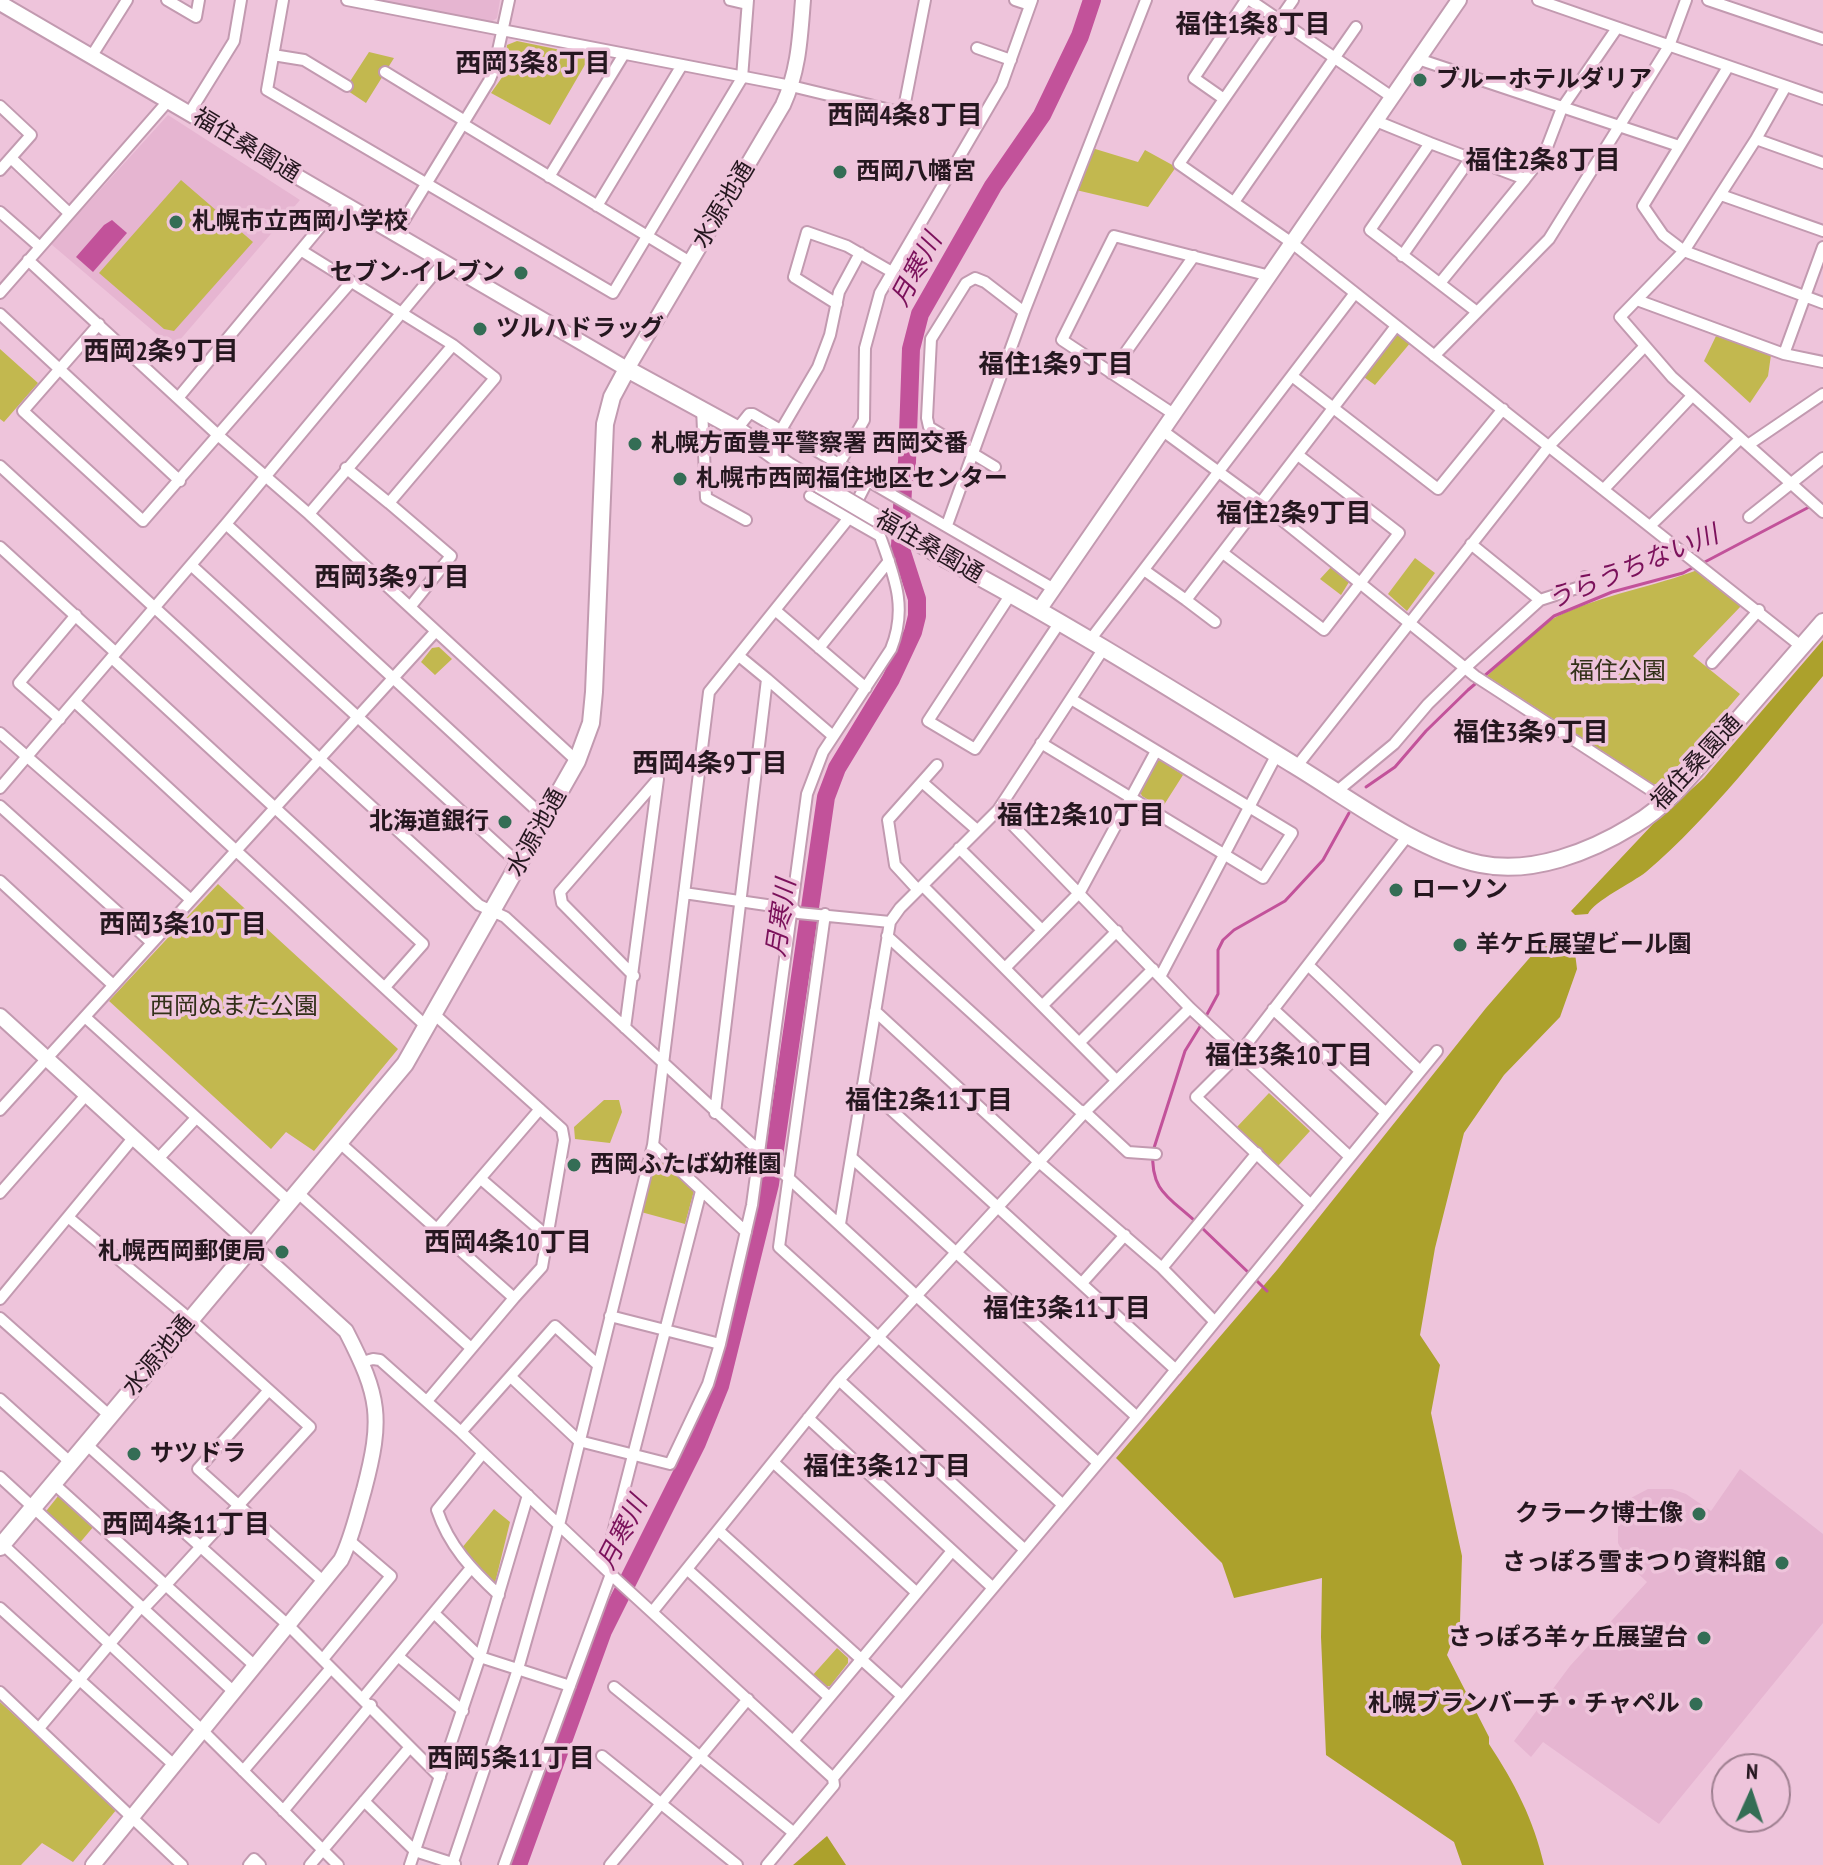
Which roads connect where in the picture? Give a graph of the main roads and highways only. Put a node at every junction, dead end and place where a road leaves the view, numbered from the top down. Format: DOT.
graph roads {
  1 [pos="627,369"];
  2 [pos="1823,622"];
  3 [pos="1,1545"];
  1 -- 2 [label="main road, 福住桑園通, bridge"];
  1 -- 3 [label="main road, 水源池通"];
}
